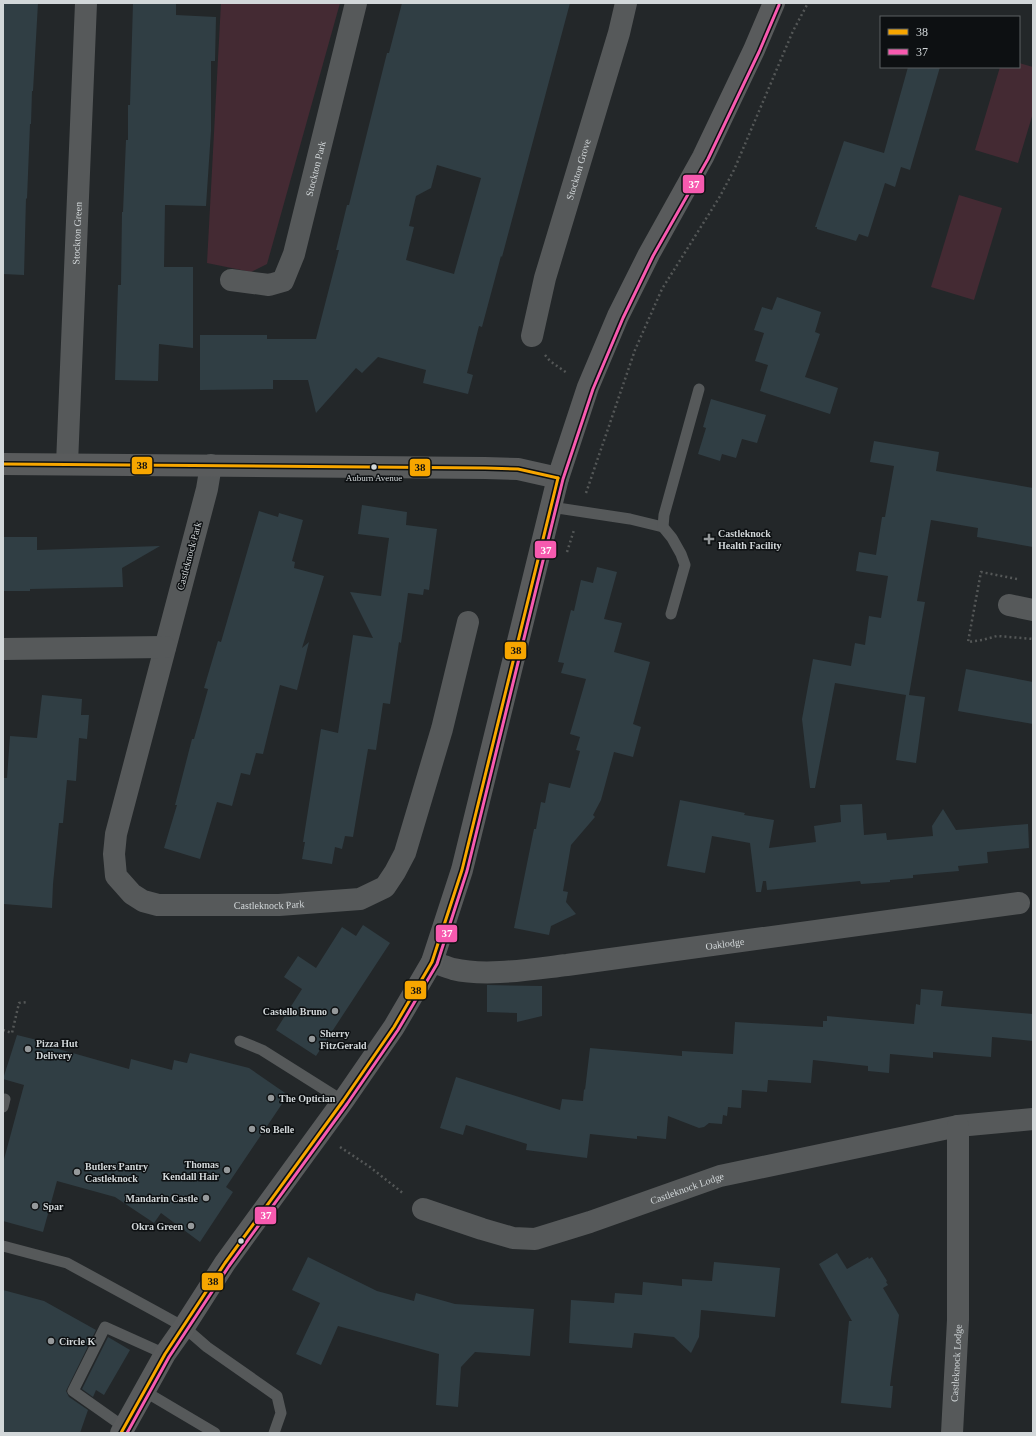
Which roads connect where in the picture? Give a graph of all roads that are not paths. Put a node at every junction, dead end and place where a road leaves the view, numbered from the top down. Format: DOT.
graph roads {
  1 [pos="86,3"];
  2 [pos="356,3"];
  3 [pos="626,3"];
  4 [pos="774,3"];
  5 [pos="231,280"];
  6 [pos="532,336"];
  7 [pos="700,389"];
  8 [pos="3,464"];
  9 [pos="67,464"];
  10 [pos="211,465"];
  11 [pos="558,478"];
  12 [pos="551,508"];
  13 [pos="663,527"];
  14 [pos="1008,606"];
  15 [pos="1033,610"];
  16 [pos="671,614"];
  17 [pos="468,622"];
  18 [pos="166,647"];
  19 [pos="3,649"];
  20 [pos="1018,903"];
  21 [pos="432,962"];
  22 [pos="240,1041"];
  23 [pos="343,1101"];
  24 [pos="1033,1119"];
  25 [pos="958,1126"];
  26 [pos="423,1209"];
  27 [pos="3,1246"];
  28 [pos="184,1327"];
  29 [pos="165,1354"];
  30 [pos="144,1392"];
  31 [pos="122,1430"];
  32 [pos="216,1433"];
  33 [pos="274,1433"];
  34 [pos="952,1433"];
  1 -- 9 [label="street, Stockton Green"];
  2 -- 5 [label="street, Stockton Park"];
  3 -- 6 [label="street, Stockton Grove"];
  4 -- 11 [label="main road"];
  7 -- 13 [label="lane"];
  8 -- 9 [label="main road"];
  9 -- 10 [label="main road"];
  10 -- 11 [label="main road"];
  10 -- 18 [label="street, Castleknock Park"];
  11 -- 12 [label="main road"];
  12 -- 13 [label="lane"];
  12 -- 21 [label="main road"];
  13 -- 16 [label="lane"];
  14 -- 15 [label="street"];
  17 -- 18 [label="street, Castleknock Park"];
  18 -- 19 [label="street"];
  20 -- 21 [label="street, Oaklodge"];
  21 -- 23 [label="main road"];
  22 -- 23 [label="lane"];
  23 -- 28 [label="main road"];
  24 -- 25 [label="street, Castleknock Lodge"];
  25 -- 26 [label="street, Castleknock Lodge"];
  25 -- 34 [label="street, Castleknock Lodge"];
  27 -- 28 [label="lane"];
  28 -- 29 [label="main road"];
  28 -- 33 [label="lane"];
  29 -- 30 [label="main road"];
  29 -- 31 [label="lane"];
  30 -- 31 [label="main road"];
  30 -- 32 [label="lane"];
}
